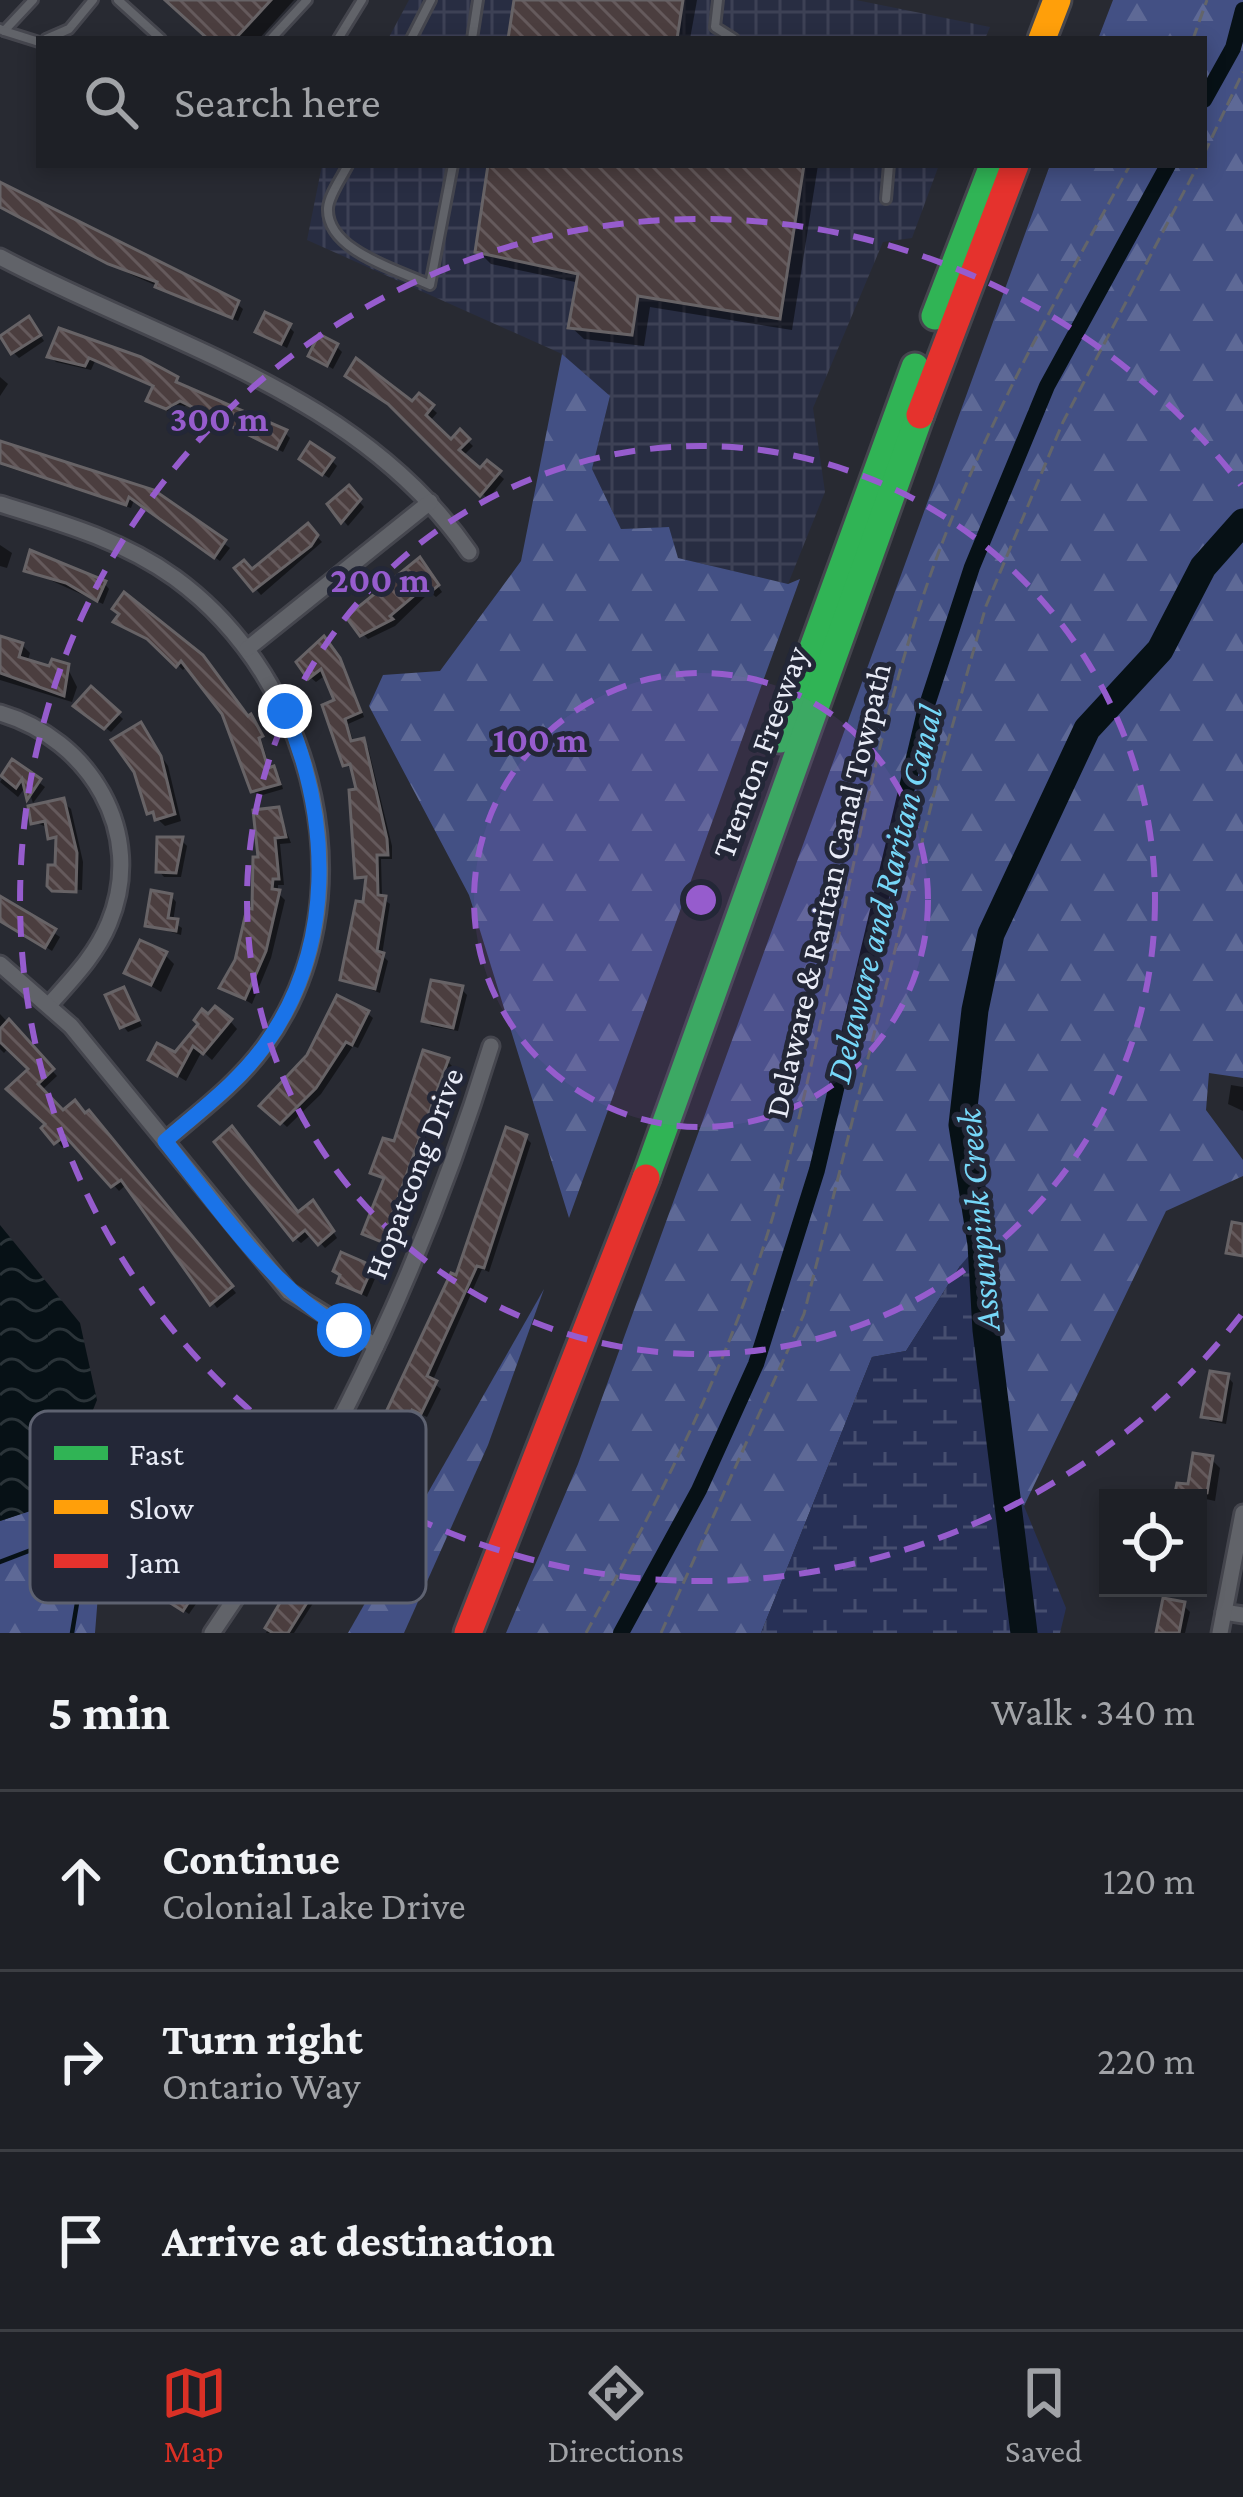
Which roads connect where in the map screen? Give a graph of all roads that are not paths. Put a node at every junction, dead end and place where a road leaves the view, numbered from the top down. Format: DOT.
graph roads {
  1 [pos="33,0"];
  2 [pos="93,0"];
  3 [pos="118,0"];
  4 [pos="307,0"];
  5 [pos="362,0"];
  6 [pos="431,0"];
  7 [pos="478,0"];
  8 [pos="718,0"];
  9 [pos="1057,0"];
  10 [pos="1079,0"];
  11 [pos="2,30"];
  12 [pos="54,36"];
  13 [pos="157,36"];
  14 [pos="274,36"];
  15 [pos="340,36"];
  16 [pos="413,36"];
  17 [pos="472,36"];
  18 [pos="729,36"];
  19 [pos="1043,36"];
  20 [pos="1065,36"];
  21 [pos="36,39"];
  22 [pos="347,168"];
  23 [pos="452,168"];
  24 [pos="890,168"];
  25 [pos="992,168"];
  26 [pos="1014,168"];
  27 [pos="886,199"];
  28 [pos="1,260"];
  29 [pos="430,502"];
  30 [pos="0,504"];
  31 [pos="469,552"];
  32 [pos="247,649"];
  33 [pos="0,713"];
  34 [pos="0,964"];
  35 [pos="49,1005"];
  36 [pos="491,1046"];
  37 [pos="165,1141"];
  38 [pos="376,1346"];
  39 [pos="343,1411"];
  40 [pos="1243,1513"];
  41 [pos="230,1603"];
  42 [pos="1224,1612"];
  43 [pos="1243,1616"];
  44 [pos="212,1633"];
  45 [pos="446,1633"];
  46 [pos="468,1633"];
  47 [pos="1220,1633"];
  1 -- 11 [label="lane"];
  2 -- 12 [label="lane"];
  3 -- 13 [label="lane"];
  4 -- 14 [label="lane"];
  5 -- 15 [label="lane"];
  6 -- 16 [label="lane"];
  7 -- 17 [label="lane"];
  8 -- 18 [label="lane"];
  9 -- 19 [label="highway"];
  10 -- 20 [label="highway"];
  11 -- 21 [label="lane"];
  22 -- 23 [label="lane"];
  24 -- 27 [label="lane"];
  25 -- 45 [label="highway, Trenton Freeway"];
  26 -- 46 [label="highway, Trenton Freeway"];
  28 -- 29 [label="street"];
  29 -- 31 [label="street"];
  29 -- 32 [label="street"];
  30 -- 32 [label="street"];
  32 -- 37 [label="street"];
  33 -- 35 [label="street"];
  34 -- 35 [label="street"];
  35 -- 37 [label="street"];
  36 -- 38 [label="street, Hopatcong Drive"];
  37 -- 38 [label="street"];
  38 -- 39 [label="street, Hopatcong Drive"];
  40 -- 42 [label="street"];
  41 -- 44 [label="street, Hopatcong Drive"];
  42 -- 43 [label="street"];
  42 -- 47 [label="street"];
}
